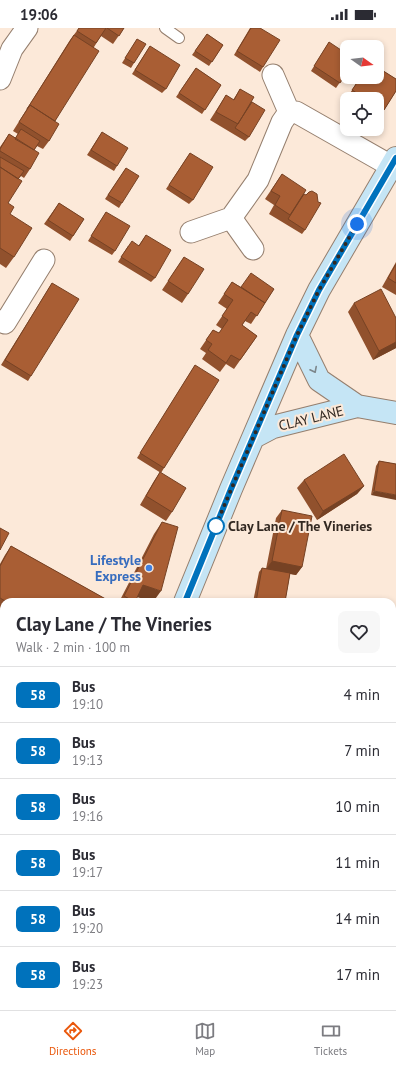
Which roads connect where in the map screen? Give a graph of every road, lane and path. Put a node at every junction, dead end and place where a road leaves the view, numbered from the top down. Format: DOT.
graph roads {
  1 [pos="27,28"];
  2 [pos="165,28"];
  3 [pos="180,38"];
  4 [pos="273,75"];
  5 [pos="0,80"];
  6 [pos="289,112"];
  7 [pos="394,162"];
  8 [pos="231,218"];
  9 [pos="191,232"];
  10 [pos="253,249"];
  11 [pos="44,260"];
  12 [pos="0,321"];
  13 [pos="297,335"];
  14 [pos="357,406"];
  15 [pos="396,413"];
  16 [pos="254,437"];
  17 [pos="187,598"];
  1 -- 5 [label="street"];
  2 -- 3 [label="lane"];
  4 -- 6 [label="street"];
  6 -- 7 [label="street"];
  6 -- 8 [label="street"];
  7 -- 13 [label="street"];
  8 -- 9 [label="street"];
  8 -- 10 [label="street"];
  11 -- 12 [label="street"];
  13 -- 14 [label="street, CLAY LANE, one-way"];
  13 -- 16 [label="street"];
  14 -- 15 [label="street, CLAY LANE"];
  14 -- 16 [label="street, CLAY LANE"];
  16 -- 17 [label="street"];
}
